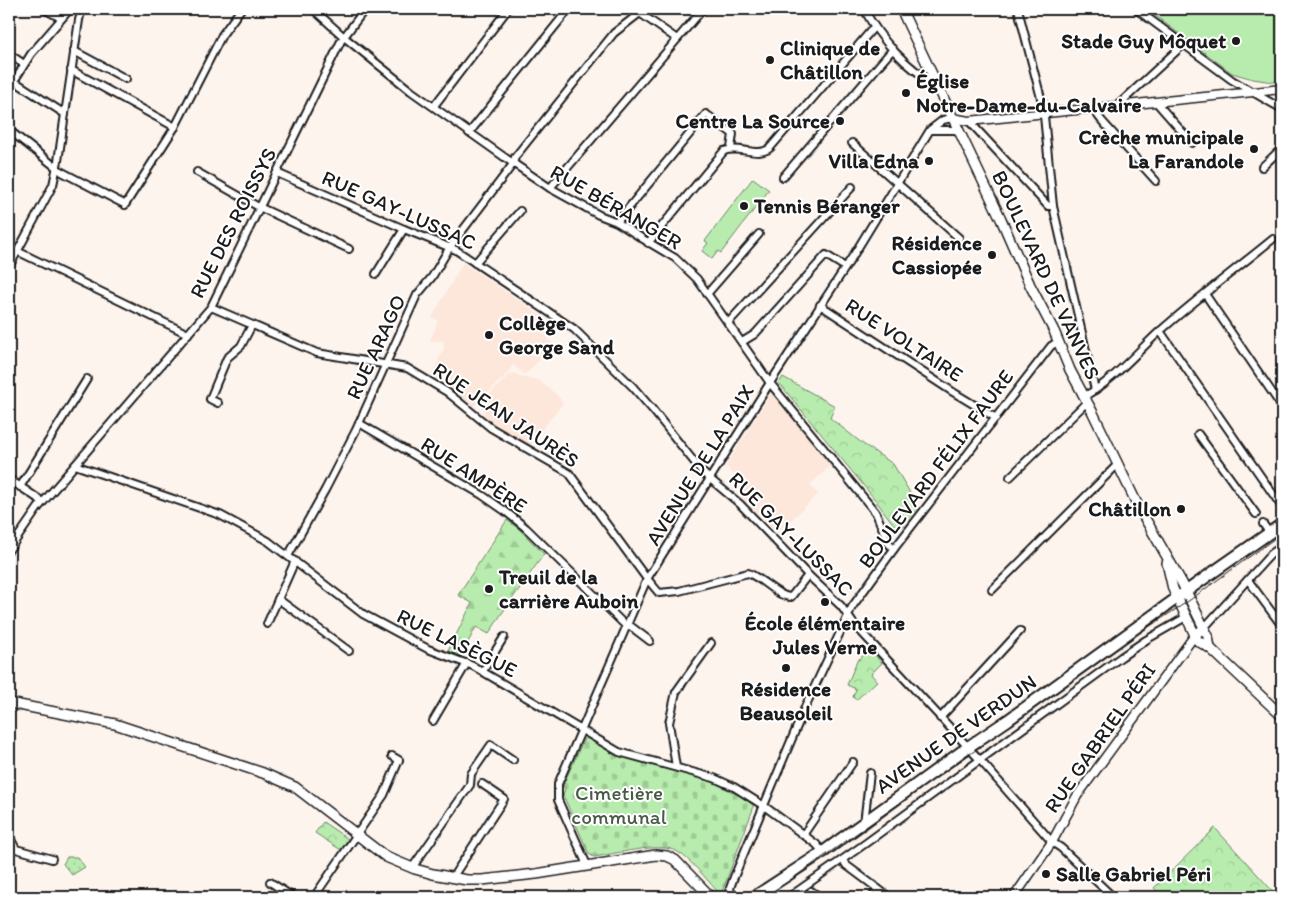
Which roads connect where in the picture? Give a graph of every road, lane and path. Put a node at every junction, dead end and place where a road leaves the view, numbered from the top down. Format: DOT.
graph roads {
  1 [pos="44,9"];
  2 [pos="70,9"];
  3 [pos="82,9"];
  4 [pos="241,9"];
  5 [pos="313,9"];
  6 [pos="365,9"];
  7 [pos="508,9"];
  8 [pos="569,9"];
  9 [pos="703,9"];
  10 [pos="864,9"];
  11 [pos="901,9"];
  12 [pos="1018,9"];
  13 [pos="1136,9"];
  14 [pos="639,10"];
  15 [pos="61,18"];
  16 [pos="874,27"];
  17 [pos="344,37"];
  18 [pos="677,39"];
  19 [pos="1184,44"];
  20 [pos="894,49"];
  21 [pos="74,51"];
  22 [pos="9,54"];
  23 [pos="24,64"];
  24 [pos="71,70"];
  25 [pos="126,79"];
  26 [pos="14,81"];
  27 [pos="936,84"];
  28 [pos="9,89"];
  29 [pos="1282,89"];
  30 [pos="1251,91"];
  31 [pos="1156,102"];
  32 [pos="434,106"];
  33 [pos="1117,106"];
  34 [pos="1093,109"];
  35 [pos="1282,109"];
  36 [pos="1044,113"];
  37 [pos="65,114"];
  38 [pos="952,118"];
  39 [pos="969,121"];
  40 [pos="176,127"];
  41 [pos="9,130"];
  42 [pos="930,130"];
  43 [pos="958,130"];
  44 [pos="469,133"];
  45 [pos="852,143"];
  46 [pos="1192,143"];
  47 [pos="731,148"];
  48 [pos="1282,148"];
  49 [pos="513,164"];
  50 [pos="57,167"];
  51 [pos="1262,167"];
  52 [pos="196,172"];
  53 [pos="277,173"];
  54 [pos="782,177"];
  55 [pos="1156,182"];
  56 [pos="898,183"];
  57 [pos="852,187"];
  58 [pos="550,188"];
  59 [pos="1053,206"];
  60 [pos="261,207"];
  61 [pos="520,211"];
  62 [pos="617,222"];
  63 [pos="404,229"];
  64 [pos="760,234"];
  65 [pos="959,238"];
  66 [pos="1272,239"];
  67 [pos="648,243"];
  68 [pos="450,247"];
  69 [pos="349,249"];
  70 [pos="17,251"];
  71 [pos="475,262"];
  72 [pos="9,266"];
  73 [pos="845,267"];
  74 [pos="376,274"];
  75 [pos="707,294"];
  76 [pos="1205,294"];
  77 [pos="820,305"];
  78 [pos="211,307"];
  79 [pos="728,323"];
  80 [pos="252,325"];
  81 [pos="1160,331"];
  82 [pos="188,334"];
  83 [pos="1058,341"];
  84 [pos="742,342"];
  85 [pos="385,364"];
  86 [pos="87,379"];
  87 [pos="770,383"];
  88 [pos="1096,389"];
  89 [pos="1085,399"];
  90 [pos="218,403"];
  91 [pos="1282,407"];
  92 [pos="996,418"];
  93 [pos="359,424"];
  94 [pos="1198,434"];
  95 [pos="75,465"];
  96 [pos="1117,465"];
  97 [pos="710,478"];
  98 [pos="1010,478"];
  99 [pos="9,479"];
  100 [pos="20,487"];
  101 [pos="43,502"];
  102 [pos="1282,507"];
  103 [pos="1256,514"];
  104 [pos="1282,524"];
  105 [pos="1282,547"];
  106 [pos="894,549"];
  107 [pos="9,550"];
  108 [pos="288,556"];
  109 [pos="295,560"];
  110 [pos="808,575"];
  111 [pos="647,579"];
  112 [pos="1248,580"];
  113 [pos="992,590"];
  114 [pos="1182,595"];
  115 [pos="278,599"];
  116 [pos="848,614"];
  117 [pos="1186,617"];
  118 [pos="267,624"];
  119 [pos="628,626"];
  120 [pos="1282,626"];
  121 [pos="1204,628"];
  122 [pos="1020,631"];
  123 [pos="1195,634"];
  124 [pos="504,637"];
  125 [pos="650,641"];
  126 [pos="710,642"];
  127 [pos="1210,648"];
  128 [pos="349,651"];
  129 [pos="468,664"];
  130 [pos="483,672"];
  131 [pos="9,703"];
  132 [pos="1282,716"];
  133 [pos="940,718"];
  134 [pos="433,721"];
  135 [pos="581,729"];
  136 [pos="968,746"];
  137 [pos="392,756"];
  138 [pos="513,760"];
  139 [pos="980,760"];
  140 [pos="853,762"];
  141 [pos="676,767"];
  142 [pos="870,773"];
  143 [pos="482,784"];
  144 [pos="764,806"];
  145 [pos="864,823"];
  146 [pos="356,835"];
  147 [pos="804,835"];
  148 [pos="9,836"];
  149 [pos="1052,842"];
  150 [pos="823,852"];
  151 [pos="52,859"];
  152 [pos="843,860"];
  153 [pos="587,865"];
  154 [pos="412,868"];
  155 [pos="452,878"];
  156 [pos="270,882"];
  157 [pos="878,889"];
  158 [pos="811,891"];
  159 [pos="293,897"];
  160 [pos="314,897"];
  161 [pos="711,897"];
  162 [pos="732,897"];
  163 [pos="754,897"];
  164 [pos="789,897"];
  165 [pos="820,897"];
  166 [pos="872,897"];
  167 [pos="889,897"];
  168 [pos="1014,897"];
  169 [pos="1113,897"];
  1 -- 15 [label="street"];
  2 -- 15 [label="street"];
  3 -- 21 [label="street"];
  4 -- 40 [label="street"];
  5 -- 17 [label="street, RUE BÉRANGER"];
  6 -- 17 [label="street, RUE DES ROISSYS"];
  7 -- 32 [label="street"];
  8 -- 44 [label="street"];
  9 -- 18 [label="street"];
  10 -- 16 [label="street"];
  11 -- 27 [label="main road, BOULEVARD DE VANVES"];
  12 -- 36 [label="street"];
  13 -- 19 [label="street"];
  14 -- 18 [label="street"];
  14 -- 49 [label="street, RUE ARAGO"];
  15 -- 23 [label="street"];
  16 -- 20 [label="street"];
  16 -- 47 [label="street"];
  17 -- 32 [label="street, RUE BÉRANGER"];
  17 -- 53 [label="street, RUE DES ROISSYS"];
  18 -- 58 [label="street"];
  19 -- 30 [label="street"];
  19 -- 33 [label="street"];
  20 -- 27 [label="street"];
  20 -- 54 [label="street"];
  21 -- 24 [label="street"];
  21 -- 25 [label="street"];
  22 -- 23 [label="street"];
  23 -- 26 [label="street"];
  24 -- 37 [label="street"];
  24 -- 40 [label="street"];
  26 -- 28 [label="street"];
  26 -- 37 [label="street"];
  27 -- 38 [label="main road, BOULEVARD DE VANVES"];
  29 -- 30 [label="street"];
  30 -- 31 [label="street"];
  30 -- 35 [label="street"];
  31 -- 33 [label="street"];
  31 -- 46 [label="street"];
  32 -- 44 [label="street, RUE BÉRANGER"];
  33 -- 34 [label="street"];
  34 -- 36 [label="street"];
  34 -- 55 [label="street"];
  36 -- 39 [label="street"];
  36 -- 59 [label="street"];
  37 -- 50 [label="street"];
  38 -- 39 [label="street"];
  38 -- 42 [label="street, AVENUE DE LA PAIX"];
  38 -- 43 [label="main road, BOULEVARD DE VANVES"];
  39 -- 59 [label="street"];
  40 -- 50 [label="street"];
  41 -- 50 [label="street"];
  42 -- 43 [label="street"];
  42 -- 56 [label="street, AVENUE DE LA PAIX"];
  43 -- 83 [label="main road, BOULEVARD DE VANVES"];
  44 -- 49 [label="street, RUE BÉRANGER"];
  45 -- 56 [label="street"];
  47 -- 62 [label="street"];
  47 -- 67 [label="street"];
  48 -- 51 [label="street"];
  49 -- 58 [label="street, RUE BÉRANGER"];
  49 -- 68 [label="street, RUE ARAGO"];
  50 -- 70 [label="street"];
  52 -- 60 [label="street"];
  53 -- 60 [label="street, RUE DES ROISSYS"];
  53 -- 63 [label="street, RUE GAY-LUSSAC"];
  56 -- 65 [label="street"];
  56 -- 73 [label="street, AVENUE DE LA PAIX"];
  57 -- 79 [label="street"];
  58 -- 62 [label="street, RUE BÉRANGER"];
  59 -- 88 [label="street"];
  60 -- 69 [label="street"];
  60 -- 78 [label="street, RUE DES ROISSYS"];
  61 -- 71 [label="street"];
  62 -- 67 [label="street, RUE BÉRANGER"];
  63 -- 68 [label="street, RUE GAY-LUSSAC"];
  63 -- 74 [label="street"];
  64 -- 75 [label="street"];
  66 -- 76 [label="street"];
  67 -- 75 [label="street, RUE BÉRANGER"];
  68 -- 71 [label="street, RUE GAY-LUSSAC"];
  68 -- 85 [label="street, RUE ARAGO"];
  70 -- 72 [label="street"];
  70 -- 82 [label="street"];
  71 -- 97 [label="street, RUE GAY-LUSSAC"];
  73 -- 77 [label="street, AVENUE DE LA PAIX"];
  73 -- 84 [label="street"];
  75 -- 79 [label="street, RUE BÉRANGER"];
  76 -- 81 [label="street"];
  76 -- 91 [label="street"];
  77 -- 87 [label="street, AVENUE DE LA PAIX"];
  77 -- 92 [label="street, RUE VOLTAIRE"];
  78 -- 80 [label="street, RUE JEAN JAURÈS"];
  78 -- 82 [label="street, RUE DES ROISSYS"];
  79 -- 84 [label="street, RUE BÉRANGER"];
  80 -- 85 [label="street, RUE JEAN JAURÈS"];
  80 -- 90 [label="street"];
  81 -- 88 [label="street"];
  81 -- 102 [label="street"];
  82 -- 95 [label="street, RUE DES ROISSYS"];
  83 -- 89 [label="main road, BOULEVARD DE VANVES"];
  83 -- 92 [label="street, BOULEVARD FÉLIX FAURE"];
  84 -- 87 [label="street, RUE BÉRANGER"];
  85 -- 93 [label="street, RUE ARAGO"];
  85 -- 111 [label="street, RUE JEAN JAURÈS"];
  86 -- 100 [label="street"];
  87 -- 97 [label="street, AVENUE DE LA PAIX"];
  87 -- 106 [label="street, RUE BÉRANGER"];
  88 -- 89 [label="street"];
  89 -- 96 [label="main road, BOULEVARD DE VANVES"];
  89 -- 98 [label="street"];
  92 -- 106 [label="street, BOULEVARD FÉLIX FAURE"];
  93 -- 108 [label="street, RUE ARAGO"];
  93 -- 119 [label="street, RUE AMPÈRE"];
  94 -- 103 [label="street"];
  95 -- 101 [label="street, RUE DES ROISSYS"];
  95 -- 108 [label="street, RUE LASÈGUE"];
  96 -- 113 [label="street"];
  96 -- 114 [label="main road, BOULEVARD DE VANVES"];
  97 -- 110 [label="street, RUE GAY-LUSSAC"];
  97 -- 111 [label="street, AVENUE DE LA PAIX"];
  99 -- 100 [label="street"];
  100 -- 101 [label="street"];
  101 -- 107 [label="street, RUE DES ROISSYS"];
  104 -- 114 [label="main road, AVENUE DE VERDUN"];
  105 -- 112 [label="street"];
  106 -- 116 [label="street, BOULEVARD FÉLIX FAURE"];
  108 -- 109 [label="street, RUE LASÈGUE"];
  109 -- 115 [label="street"];
  109 -- 129 [label="street, RUE LASÈGUE"];
  110 -- 111 [label="street, RUE JEAN JAURÈS"];
  110 -- 116 [label="street, RUE GAY-LUSSAC"];
  111 -- 119 [label="street, AVENUE DE LA PAIX"];
  112 -- 120 [label="street"];
  112 -- 121 [label="street"];
  114 -- 117 [label="main road"];
  114 -- 121 [label="main road"];
  114 -- 136 [label="main road, AVENUE DE VERDUN"];
  115 -- 118 [label="street"];
  115 -- 128 [label="street"];
  116 -- 133 [label="street, RUE GAY-LUSSAC"];
  116 -- 144 [label="street, BOULEVARD FÉLIX FAURE"];
  117 -- 123 [label="main road"];
  117 -- 139 [label="street, AVENUE DE VERDUN"];
  119 -- 125 [label="street, RUE AMPÈRE"];
  119 -- 135 [label="street, AVENUE DE LA PAIX"];
  121 -- 123 [label="street, RUE GABRIEL PÉRI"];
  121 -- 127 [label="main road"];
  122 -- 133 [label="street"];
  123 -- 127 [label="main road"];
  123 -- 149 [label="street, RUE GABRIEL PÉRI"];
  124 -- 130 [label="street"];
  126 -- 141 [label="street"];
  127 -- 132 [label="main road"];
  129 -- 130 [label="street, RUE LASÈGUE"];
  129 -- 134 [label="street"];
  130 -- 135 [label="street, RUE LASÈGUE"];
  131 -- 146 [label="main road"];
  133 -- 136 [label="street, RUE GAY-LUSSAC"];
  135 -- 141 [label="street, RUE LASÈGUE"];
  135 -- 153 [label="street, AVENUE DE LA PAIX"];
  136 -- 139 [label="street, RUE GAY-LUSSAC"];
  136 -- 145 [label="main road, AVENUE DE VERDUN"];
  137 -- 146 [label="street"];
  138 -- 154 [label="street"];
  139 -- 149 [label="street, RUE GAY-LUSSAC"];
  139 -- 152 [label="street, AVENUE DE VERDUN"];
  140 -- 147 [label="street"];
  141 -- 144 [label="street, RUE LASÈGUE"];
  142 -- 145 [label="street"];
  143 -- 155 [label="street"];
  144 -- 147 [label="street, RUE LASÈGUE"];
  144 -- 162 [label="street, BOULEVARD FÉLIX FAURE"];
  145 -- 150 [label="main road, AVENUE DE VERDUN"];
  146 -- 154 [label="main road"];
  146 -- 160 [label="street"];
  147 -- 150 [label="street, RUE LASÈGUE"];
  148 -- 151 [label="street"];
  149 -- 168 [label="street, RUE GABRIEL PÉRI"];
  149 -- 169 [label="street, RUE GAY-LUSSAC"];
  150 -- 163 [label="main road, AVENUE DE VERDUN"];
  152 -- 157 [label="street"];
  152 -- 164 [label="street, AVENUE DE VERDUN"];
  153 -- 155 [label="main road"];
  153 -- 161 [label="main road"];
  154 -- 155 [label="main road"];
  156 -- 159 [label="street"];
  157 -- 166 [label="street"];
  157 -- 167 [label="street"];
  158 -- 165 [label="street"];
}
